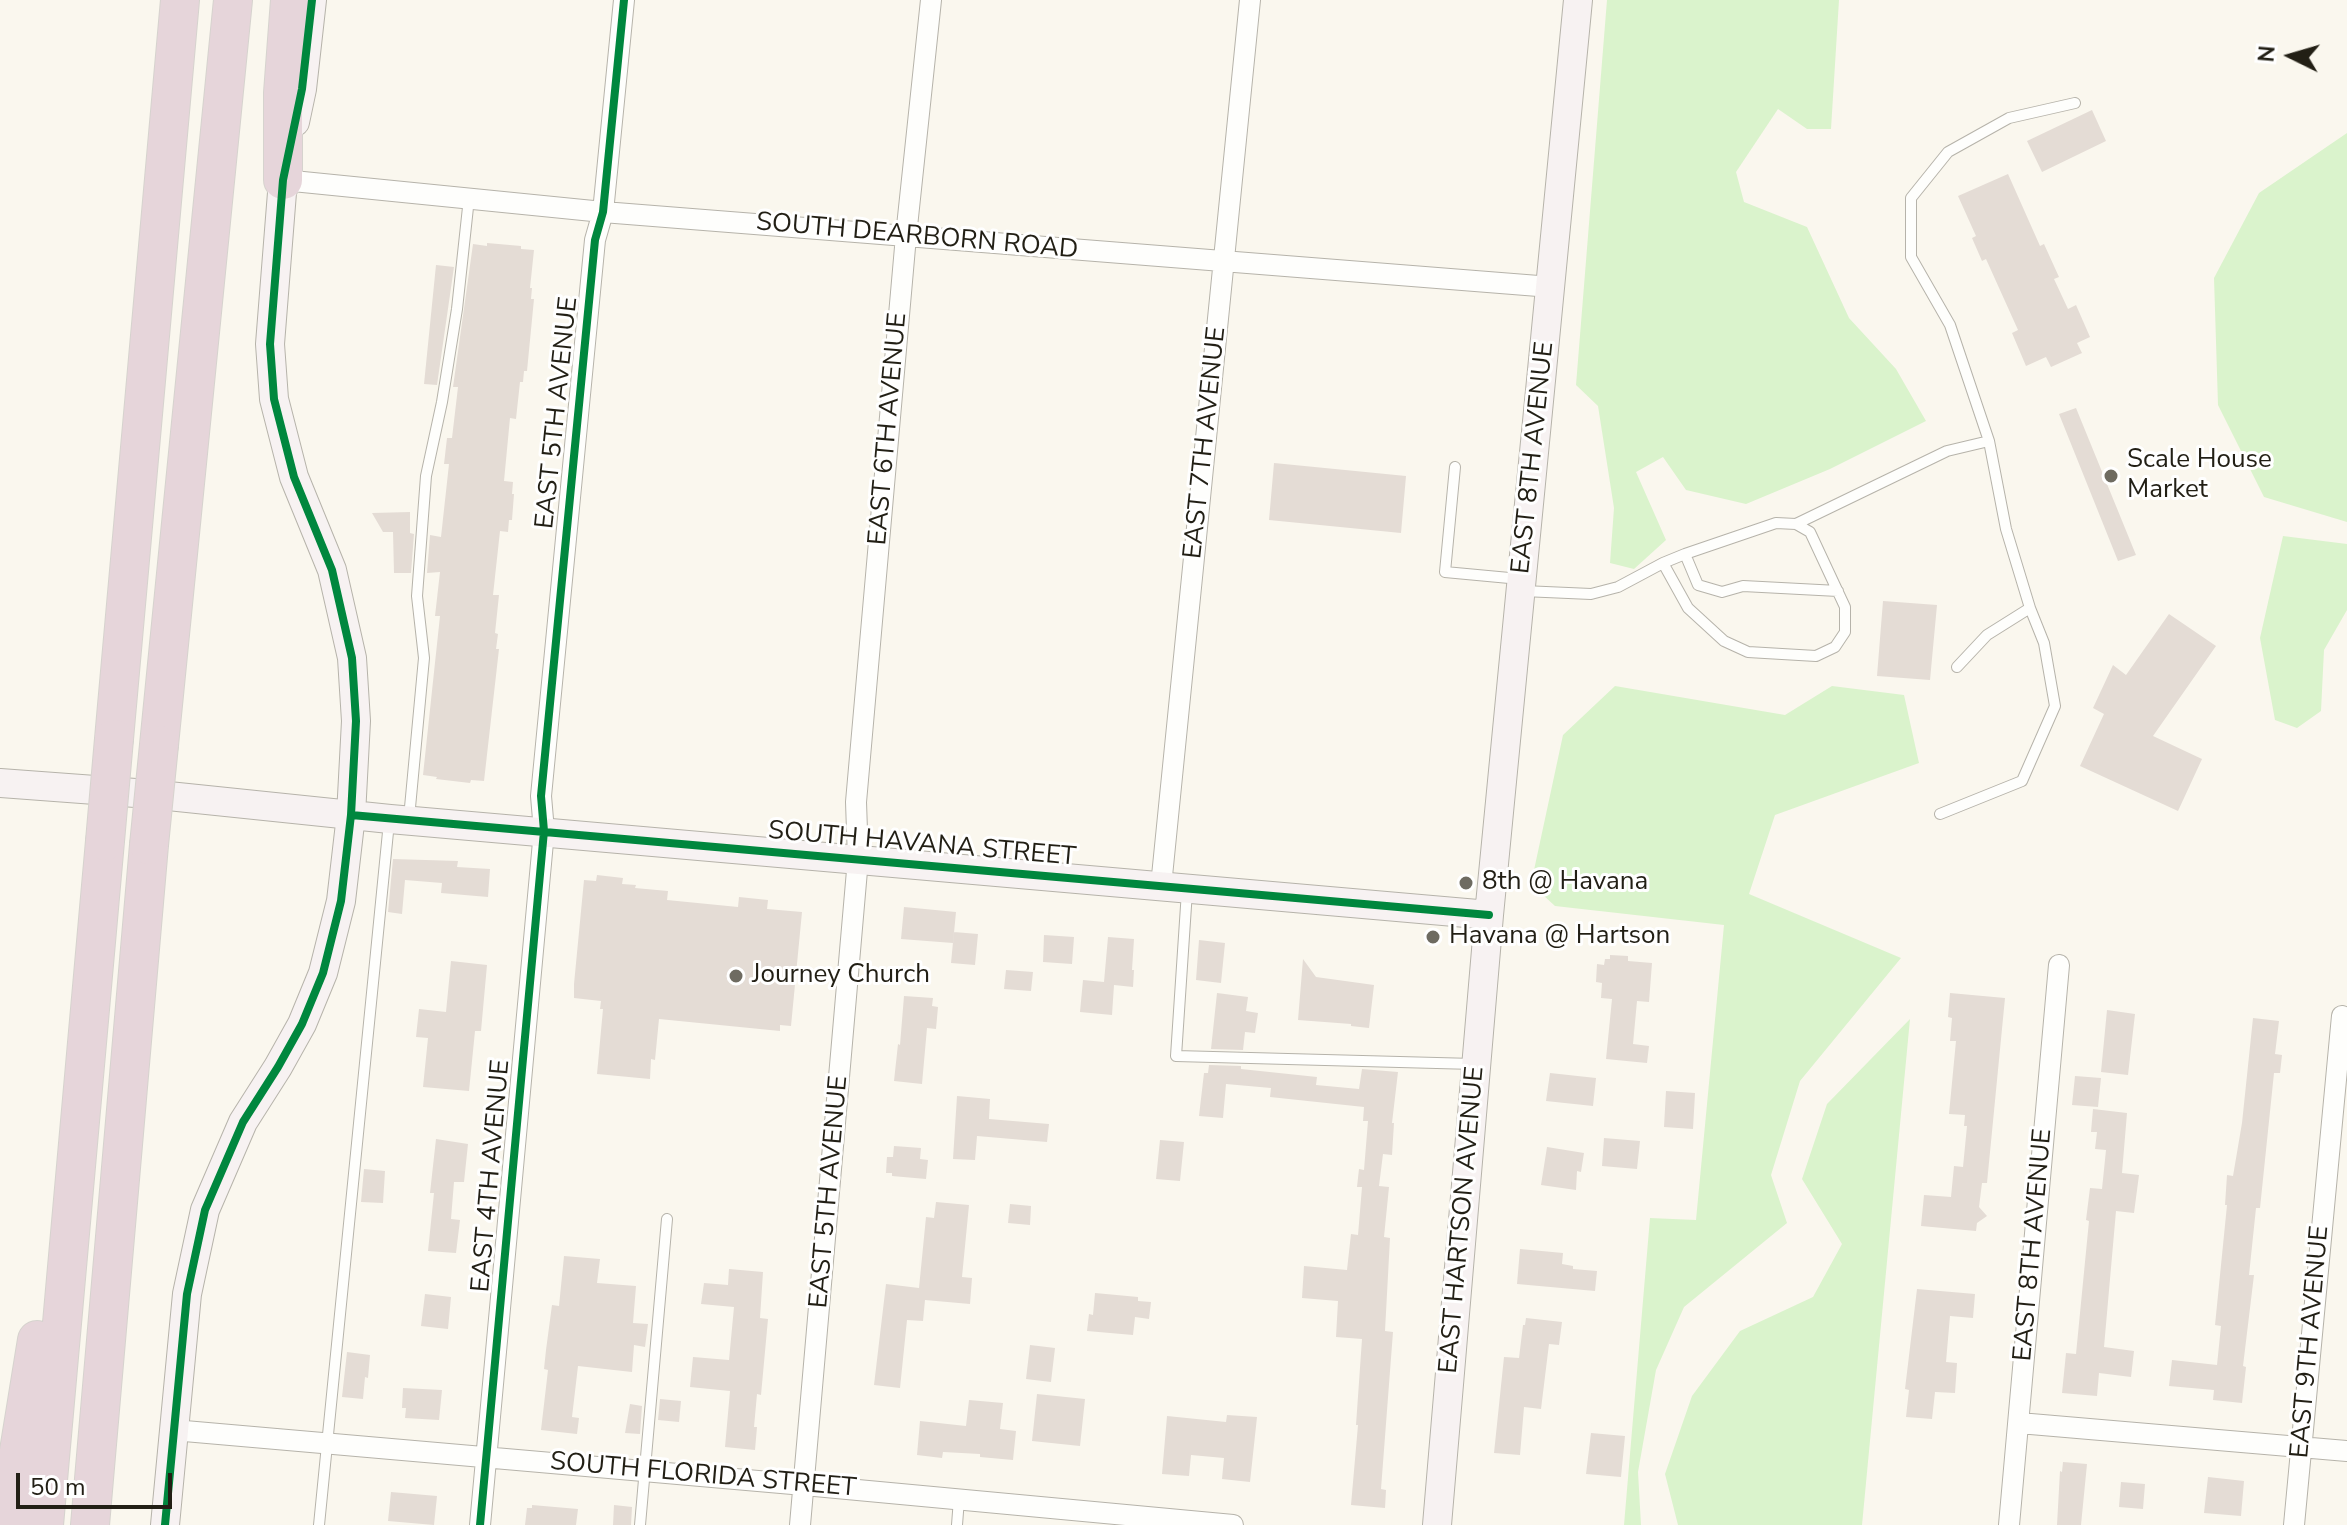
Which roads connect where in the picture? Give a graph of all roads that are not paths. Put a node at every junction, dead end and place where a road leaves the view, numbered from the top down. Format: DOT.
graph roads {
  1 [pos="180,0"];
  2 [pos="233,0"];
  3 [pos="290,0"];
  4 [pos="312,0"];
  5 [pos="624,0"];
  6 [pos="931,0"];
  7 [pos="1250,0"];
  8 [pos="1578,0"];
  9 [pos="2075,103"];
  10 [pos="283,180"];
  11 [pos="469,198"];
  12 [pos="603,212"];
  13 [pos="906,236"];
  14 [pos="1225,262"];
  15 [pos="1551,287"];
  16 [pos="1989,441"];
  17 [pos="1455,467"];
  18 [pos="1796,524"];
  19 [pos="1685,554"];
  20 [pos="1663,563"];
  21 [pos="1522,585"];
  22 [pos="1838,591"];
  23 [pos="2030,608"];
  24 [pos="1957,667"];
  25 [pos="0,783"];
  26 [pos="1940,814"];
  27 [pos="351,815"];
  28 [pos="400,819"];
  29 [pos="544,831"];
  30 [pos="858,859"];
  31 [pos="1174,887"];
  32 [pos="1489,915"];
  33 [pos="95,954"];
  34 [pos="2059,965"];
  35 [pos="2342,1016"];
  36 [pos="1476,1064"];
  37 [pos="667,1219"];
  38 [pos="2019,1423"];
  39 [pos="173,1430"];
  40 [pos="327,1444"];
  41 [pos="2301,1447"];
  42 [pos="2347,1451"];
  43 [pos="486,1458"];
  44 [pos="645,1471"];
  45 [pos="804,1485"];
  46 [pos="959,1499"];
  47 [pos="1114,1520"];
  48 [pos="7,1525"];
  49 [pos="44,1525"];
  50 [pos="90,1525"];
  51 [pos="165,1525"];
  52 [pos="319,1525"];
  53 [pos="480,1525"];
  54 [pos="640,1525"];
  55 [pos="800,1525"];
  56 [pos="957,1525"];
  57 [pos="1233,1525"];
  58 [pos="1437,1525"];
  59 [pos="2009,1525"];
  60 [pos="2294,1525"];
  1 -- 33 [label="highway, bridge"];
  2 -- 50 [label="highway, bridge"];
  3 -- 10 [label="highway"];
  4 -- 10 [label="street"];
  5 -- 12 [label="street, EAST 5TH AVENUE"];
  6 -- 13 [label="street, EAST 6TH AVENUE"];
  7 -- 14 [label="street, EAST 7TH AVENUE"];
  8 -- 15 [label="street, EAST 8TH AVENUE"];
  9 -- 16 [label="lane"];
  10 -- 11 [label="street, SOUTH DEARBORN ROAD"];
  10 -- 27 [label="street"];
  11 -- 12 [label="street, SOUTH DEARBORN ROAD"];
  11 -- 28 [label="lane"];
  12 -- 13 [label="street, SOUTH DEARBORN ROAD"];
  12 -- 29 [label="street, EAST 5TH AVENUE"];
  13 -- 14 [label="street, SOUTH DEARBORN ROAD"];
  13 -- 30 [label="street, EAST 6TH AVENUE"];
  14 -- 15 [label="street, SOUTH DEARBORN ROAD"];
  14 -- 31 [label="street, EAST 7TH AVENUE"];
  15 -- 21 [label="street, EAST 8TH AVENUE"];
  16 -- 18 [label="lane"];
  16 -- 23 [label="lane"];
  17 -- 21 [label="lane"];
  18 -- 19 [label="lane"];
  18 -- 22 [label="lane"];
  19 -- 20 [label="lane"];
  19 -- 22 [label="lane"];
  20 -- 21 [label="lane"];
  20 -- 22 [label="lane"];
  21 -- 32 [label="street, EAST 8TH AVENUE"];
  23 -- 24 [label="lane"];
  23 -- 26 [label="lane"];
  25 -- 27 [label="street, SOUTH HAVANA STREET"];
  27 -- 28 [label="street, SOUTH HAVANA STREET"];
  27 -- 39 [label="street"];
  28 -- 29 [label="street, SOUTH HAVANA STREET"];
  28 -- 40 [label="lane"];
  29 -- 30 [label="street, SOUTH HAVANA STREET"];
  29 -- 43 [label="street, EAST 4TH AVENUE"];
  30 -- 31 [label="street, SOUTH HAVANA STREET"];
  30 -- 45 [label="street, EAST 5TH AVENUE"];
  31 -- 32 [label="street, SOUTH HAVANA STREET"];
  31 -- 36 [label="lane"];
  32 -- 36 [label="street, EAST HARTSON AVENUE"];
  33 -- 48 [label="highway"];
  33 -- 49 [label="highway"];
  34 -- 38 [label="street, EAST 8TH AVENUE"];
  35 -- 41 [label="street, EAST 9TH AVENUE"];
  36 -- 58 [label="street, EAST HARTSON AVENUE"];
  37 -- 44 [label="lane"];
  38 -- 41 [label="street"];
  38 -- 59 [label="street, EAST 8TH AVENUE"];
  39 -- 40 [label="street, SOUTH FLORIDA STREET"];
  39 -- 51 [label="street"];
  40 -- 43 [label="street, SOUTH FLORIDA STREET"];
  40 -- 52 [label="lane"];
  41 -- 42 [label="street"];
  41 -- 60 [label="street, EAST 9TH AVENUE"];
  43 -- 44 [label="street, SOUTH FLORIDA STREET"];
  43 -- 53 [label="street, EAST 4TH AVENUE"];
  44 -- 45 [label="street, SOUTH FLORIDA STREET"];
  44 -- 54 [label="lane"];
  45 -- 46 [label="street, SOUTH FLORIDA STREET"];
  45 -- 55 [label="street, EAST 5TH AVENUE"];
  46 -- 47 [label="street, SOUTH FLORIDA STREET"];
  46 -- 56 [label="lane"];
  47 -- 57 [label="street, SOUTH FLORIDA STREET"];
}
